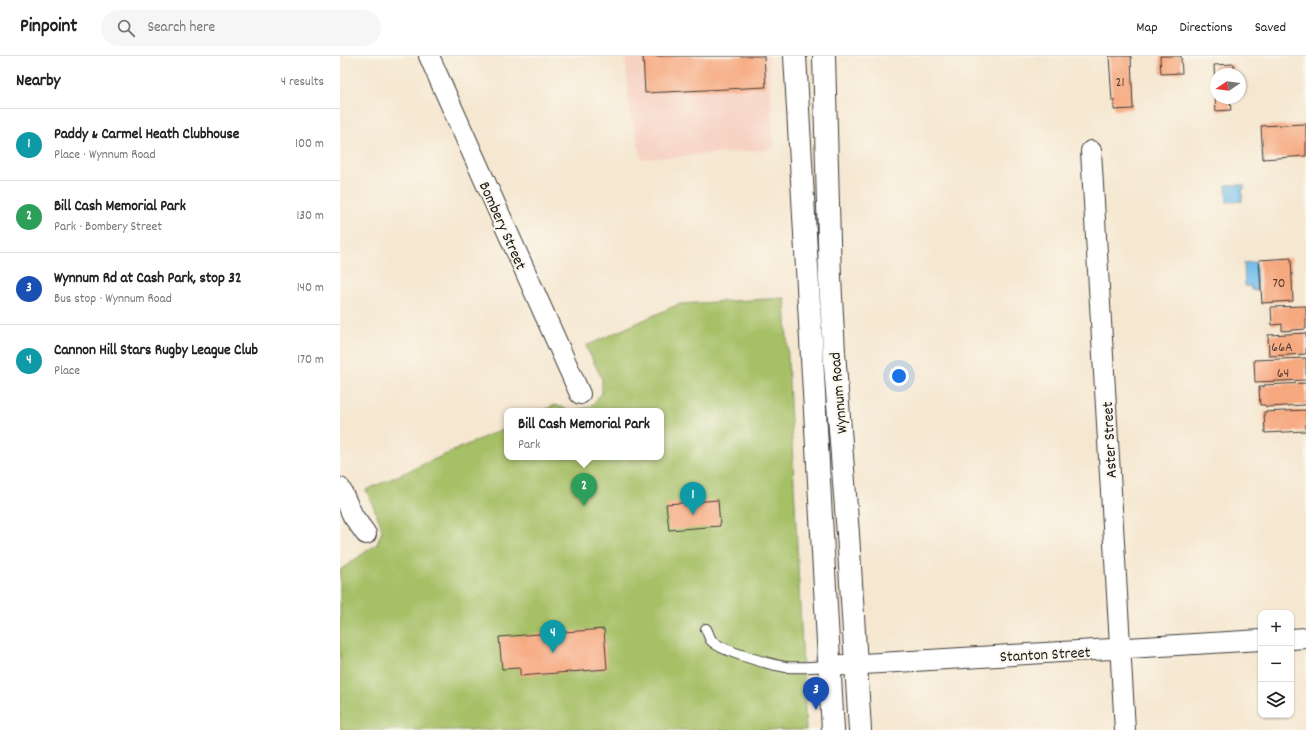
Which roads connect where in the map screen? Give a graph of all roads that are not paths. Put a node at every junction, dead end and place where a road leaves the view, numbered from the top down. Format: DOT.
graph roads {
  1 [pos="429,56"];
  2 [pos="795,56"];
  3 [pos="824,56"];
  4 [pos="1091,151"];
  5 [pos="580,394"];
  6 [pos="340,488"];
  7 [pos="366,534"];
  8 [pos="706,629"];
  9 [pos="1306,638"];
  10 [pos="1294,639"];
  11 [pos="1258,640"];
  12 [pos="1120,648"];
  13 [pos="856,664"];
  14 [pos="830,666"];
  15 [pos="833,730"];
  16 [pos="860,730"];
  17 [pos="1125,730"];
  1 -- 5 [label="street, Bombery Street"];
  2 -- 14 [label="main road, Wynnum Road"];
  3 -- 13 [label="main road, Wynnum Road"];
  4 -- 12 [label="street, Aster Street"];
  6 -- 7 [label="street"];
  8 -- 14 [label="lane"];
  9 -- 10 [label="street"];
  11 -- 12 [label="street, Stanton Street"];
  12 -- 13 [label="street, Stanton Street"];
  12 -- 17 [label="street, Aster Street"];
  13 -- 14 [label="street, Stanton Street"];
  13 -- 16 [label="main road, Wynnum Road"];
  14 -- 15 [label="main road, Wynnum Road"];
}
